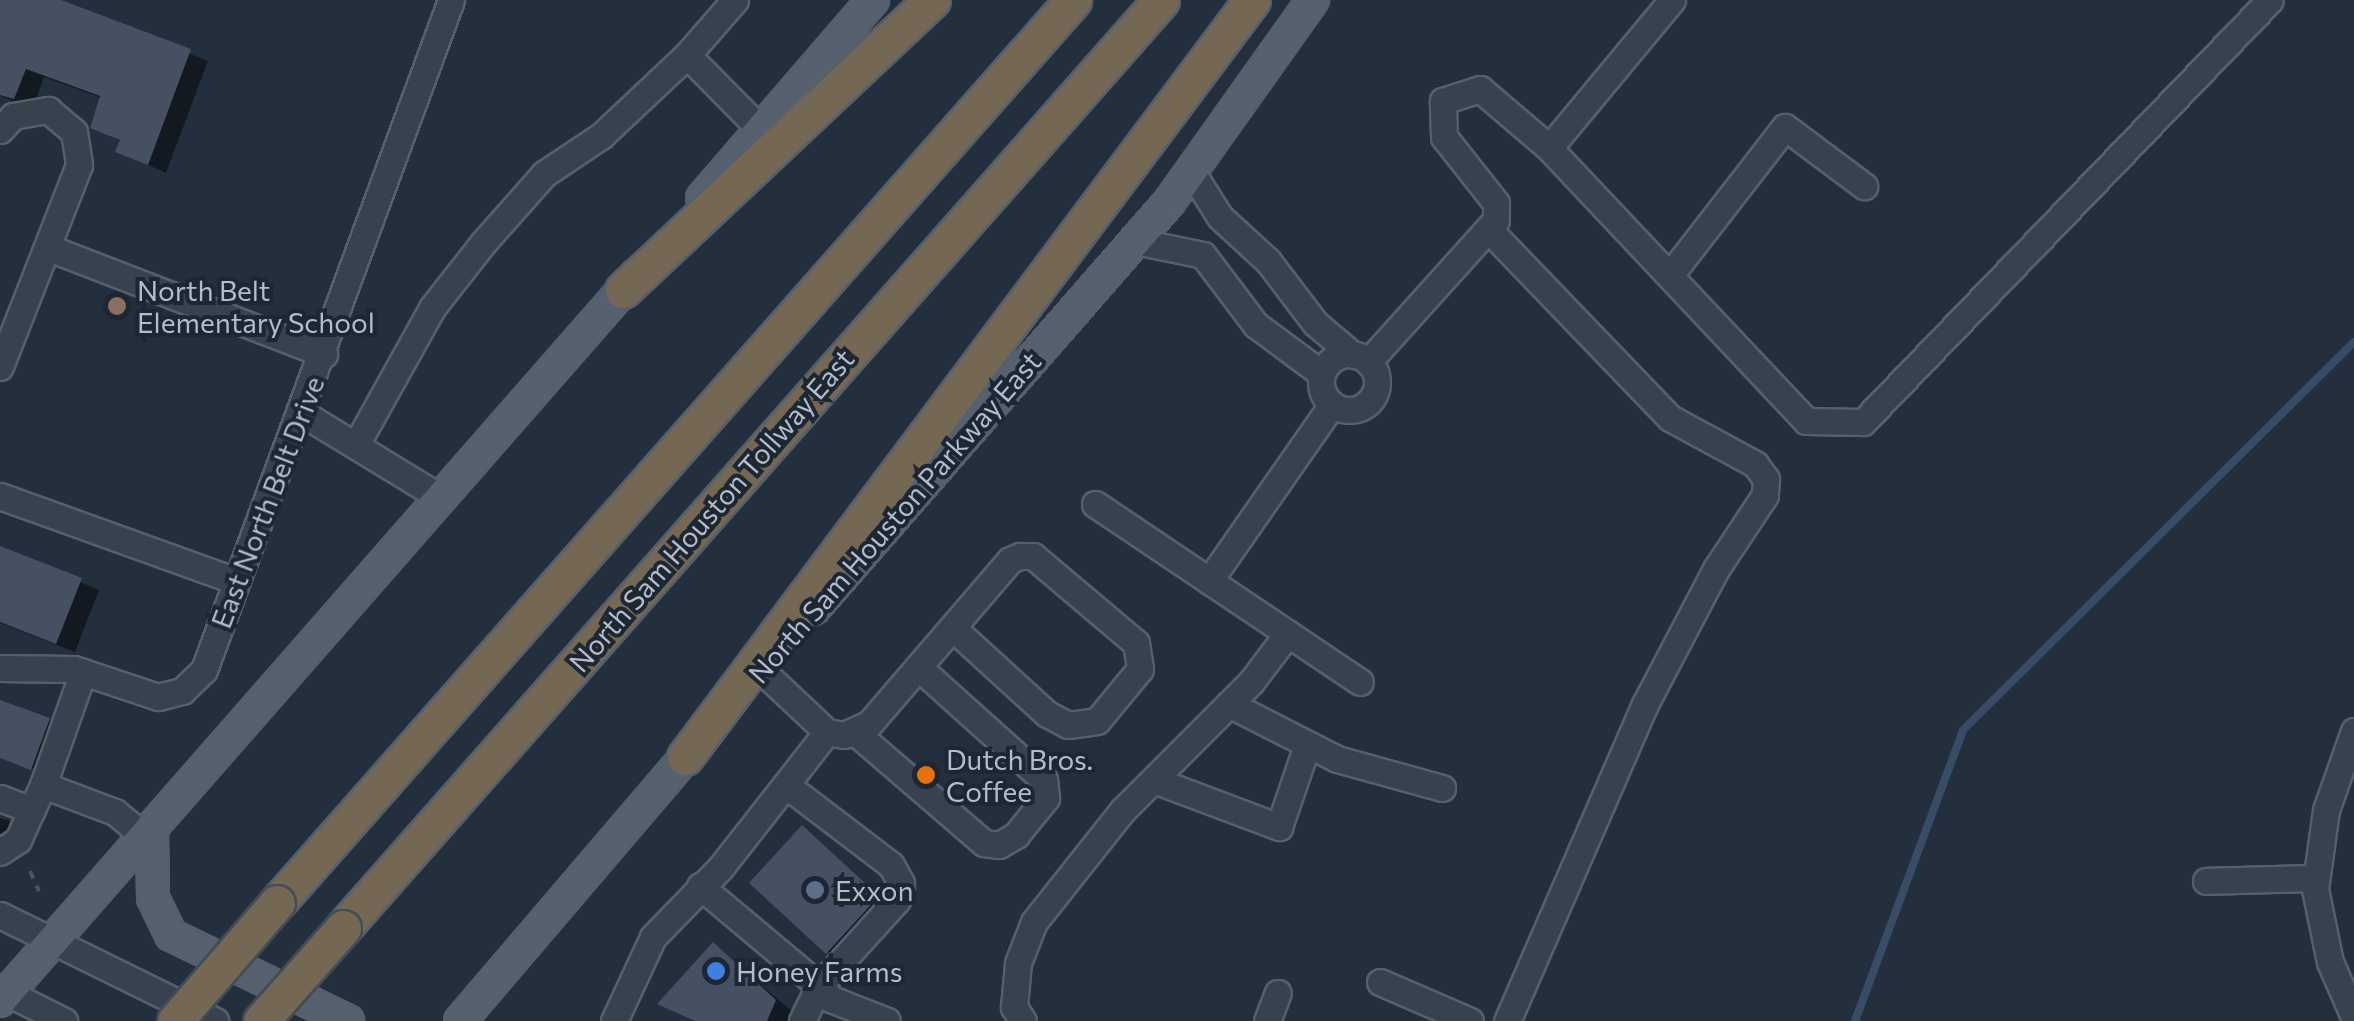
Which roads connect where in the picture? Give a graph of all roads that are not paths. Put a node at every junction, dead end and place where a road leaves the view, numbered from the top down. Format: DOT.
graph roads {
  1 [pos="451,0"];
  2 [pos="735,0"];
  3 [pos="873,0"];
  4 [pos="932,0"];
  5 [pos="1073,0"];
  6 [pos="1162,0"];
  7 [pos="1252,0"];
  8 [pos="1313,0"];
  9 [pos="1672,0"];
  10 [pos="2270,0"];
  11 [pos="687,55"];
  12 [pos="0,130"];
  13 [pos="769,137"];
  14 [pos="1548,148"];
  15 [pos="1191,171"];
  16 [pos="1864,186"];
  17 [pos="1491,232"];
  18 [pos="1135,241"];
  19 [pos="48,248"];
  20 [pos="1670,275"];
  21 [pos="623,290"];
  22 [pos="324,354"];
  23 [pos="1360,358"];
  24 [pos="0,367"];
  25 [pos="1322,374"];
  26 [pos="1332,405"];
  27 [pos="302,413"];
  28 [pos="357,443"];
  29 [pos="0,496"];
  30 [pos="438,496"];
  31 [pos="1095,504"];
  32 [pos="1209,580"];
  33 [pos="236,581"];
  34 [pos="954,629"];
  35 [pos="1288,633"];
  36 [pos="0,668"];
  37 [pos="918,668"];
  38 [pos="761,670"];
  39 [pos="83,672"];
  40 [pos="1360,682"];
  41 [pos="1229,704"];
  42 [pos="2354,731"];
  43 [pos="826,732"];
  44 [pos="856,733"];
  45 [pos="1307,745"];
  46 [pos="685,756"];
  47 [pos="1154,780"];
  48 [pos="786,784"];
  49 [pos="43,785"];
  50 [pos="1442,788"];
  51 [pos="0,798"];
  52 [pos="32,810"];
  53 [pos="148,831"];
  54 [pos="0,852"];
  55 [pos="2316,878"];
  56 [pos="2206,881"];
  57 [pos="700,886"];
  58 [pos="0,915"];
  59 [pos="51,940"];
  60 [pos="1380,982"];
  61 [pos="819,986"];
  62 [pos="1278,993"];
  63 [pos="3,994"];
  64 [pos="484,994"];
  65 [pos="2354,1017"];
  66 [pos="64,1021"];
  67 [pos="175,1021"];
  68 [pos="215,1021"];
  69 [pos="261,1021"];
  70 [pos="348,1021"];
  71 [pos="443,1021"];
  72 [pos="460,1021"];
  73 [pos="469,1021"];
  74 [pos="614,1021"];
  75 [pos="802,1021"];
  76 [pos="888,1021"];
  77 [pos="1023,1021"];
  78 [pos="1267,1021"];
  79 [pos="1470,1021"];
  80 [pos="1507,1021"];
  1 -- 22 [label="street, East North Belt Drive"];
  2 -- 11 [label="street"];
  3 -- 13 [label="main road"];
  4 -- 13 [label="highway"];
  5 -- 67 [label="highway, bridge"];
  6 -- 69 [label="highway, North Sam Houston Tollway East, bridge"];
  7 -- 46 [label="highway"];
  8 -- 15 [label="main road, North Sam Houston Parkway East"];
  9 -- 14 [label="street"];
  10 -- 20 [label="street"];
  11 -- 13 [label="street"];
  11 -- 28 [label="street"];
  12 -- 19 [label="street"];
  13 -- 21 [label="highway"];
  14 -- 17 [label="street"];
  14 -- 20 [label="street"];
  15 -- 18 [label="main road, North Sam Houston Parkway East"];
  15 -- 23 [label="street"];
  16 -- 20 [label="street"];
  17 -- 23 [label="street"];
  17 -- 80 [label="street"];
  18 -- 25 [label="street"];
  18 -- 38 [label="main road, North Sam Houston Parkway East"];
  19 -- 22 [label="street"];
  19 -- 24 [label="street"];
  21 -- 30 [label="main road"];
  22 -- 27 [label="street, East North Belt Drive"];
  23 -- 25 [label="street"];
  23 -- 26 [label="street"];
  25 -- 26 [label="street"];
  26 -- 32 [label="street"];
  27 -- 28 [label="street"];
  27 -- 33 [label="street, East North Belt Drive"];
  28 -- 30 [label="street"];
  29 -- 33 [label="street"];
  30 -- 53 [label="main road"];
  31 -- 32 [label="street"];
  32 -- 35 [label="street"];
  33 -- 39 [label="street, East North Belt Drive"];
  34 -- 34 [label="street"];
  34 -- 37 [label="street"];
  35 -- 40 [label="street"];
  35 -- 41 [label="street"];
  36 -- 39 [label="street"];
  37 -- 44 [label="street"];
  37 -- 44 [label="street"];
  38 -- 43 [label="street"];
  38 -- 46 [label="main road, North Sam Houston Parkway East"];
  39 -- 49 [label="street"];
  41 -- 45 [label="street"];
  41 -- 47 [label="street"];
  42 -- 55 [label="street"];
  43 -- 44 [label="street"];
  43 -- 48 [label="street"];
  45 -- 47 [label="street"];
  45 -- 50 [label="street"];
  46 -- 64 [label="main road, North Sam Houston Parkway East"];
  47 -- 77 [label="street"];
  48 -- 57 [label="street"];
  48 -- 61 [label="street"];
  49 -- 52 [label="street"];
  49 -- 53 [label="street"];
  51 -- 52 [label="street"];
  52 -- 54 [label="street"];
  53 -- 59 [label="main road"];
  53 -- 70 [label="main road"];
  55 -- 56 [label="street"];
  55 -- 65 [label="street"];
  57 -- 61 [label="street"];
  57 -- 74 [label="street"];
  58 -- 59 [label="street"];
  59 -- 63 [label="main road"];
  59 -- 68 [label="street"];
  60 -- 79 [label="street"];
  61 -- 75 [label="street"];
  61 -- 76 [label="street"];
  62 -- 78 [label="street"];
  63 -- 66 [label="street"];
  64 -- 71 [label="main road"];
  64 -- 72 [label="main road, North Sam Houston Parkway East"];
  64 -- 73 [label="main road"];
}
